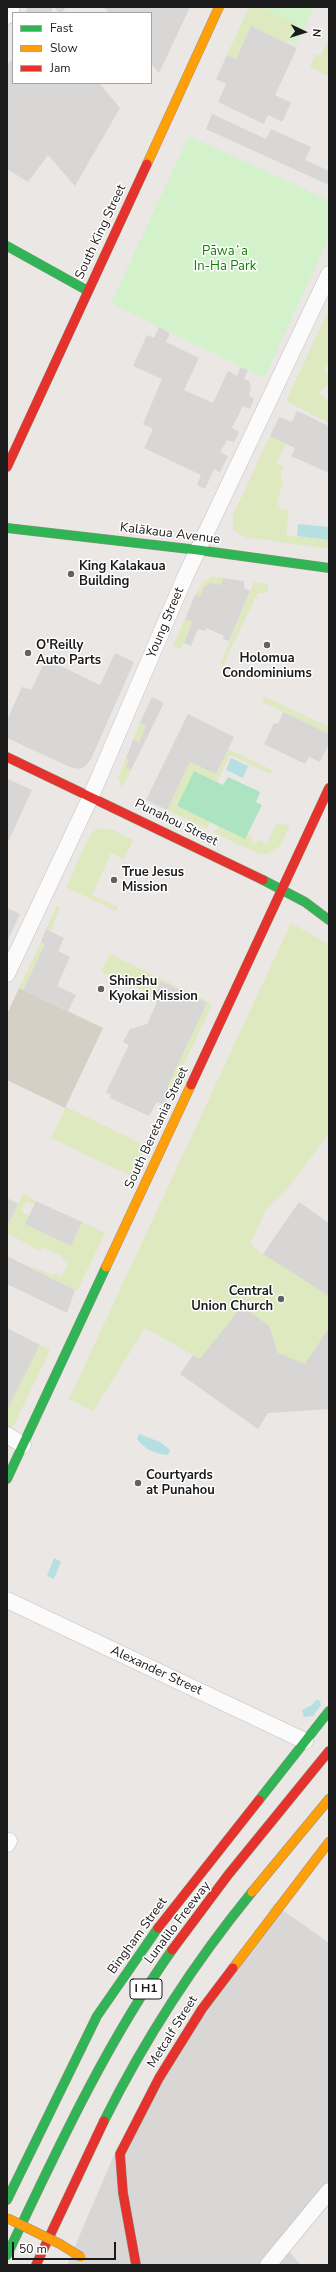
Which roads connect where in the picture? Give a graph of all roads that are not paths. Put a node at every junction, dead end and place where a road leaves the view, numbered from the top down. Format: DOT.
graph roads {
  1 [pos="12,7"];
  2 [pos="220,7"];
  3 [pos="7,16"];
  4 [pos="7,246"];
  5 [pos="329,274"];
  6 [pos="88,291"];
  7 [pos="16,448"];
  8 [pos="7,457"];
  9 [pos="7,467"];
  10 [pos="7,528"];
  11 [pos="198,550"];
  12 [pos="329,568"];
  13 [pos="7,757"];
  14 [pos="329,788"];
  15 [pos="91,796"];
  16 [pos="282,889"];
  17 [pos="329,920"];
  18 [pos="7,974"];
  19 [pos="7,1435"];
  20 [pos="23,1445"];
  21 [pos="7,1479"];
  22 [pos="7,1600"];
  23 [pos="329,1711"];
  24 [pos="305,1741"];
  25 [pos="329,1751"];
  26 [pos="329,1799"];
  27 [pos="329,1842"];
  28 [pos="10,2187"];
  29 [pos="329,2191"];
  30 [pos="7,2200"];
  31 [pos="7,2218"];
  32 [pos="7,2255"];
  33 [pos="36,2265"];
  34 [pos="90,2265"];
  35 [pos="136,2265"];
  36 [pos="268,2265"];
  1 -- 3 [label="street"];
  2 -- 6 [label="main road, South King Street"];
  4 -- 6 [label="main road"];
  5 -- 11 [label="street, Young Street"];
  6 -- 7 [label="main road, South King Street"];
  7 -- 8 [label="main road"];
  7 -- 9 [label="main road, South King Street"];
  10 -- 11 [label="main road, Kalākaua Avenue"];
  11 -- 12 [label="main road, Kalākaua Avenue"];
  11 -- 15 [label="street, Young Street"];
  13 -- 15 [label="main road, Punahou Street"];
  14 -- 16 [label="main road, South Beretania Street"];
  15 -- 16 [label="main road, Punahou Street"];
  15 -- 18 [label="street, Young Street"];
  16 -- 17 [label="main road, Punahou Street"];
  16 -- 20 [label="main road, South Beretania Street"];
  19 -- 20 [label="street"];
  20 -- 21 [label="main road, South Beretania Street"];
  22 -- 24 [label="street, Alexander Street"];
  23 -- 24 [label="main road, Bingham Street"];
  24 -- 28 [label="main road, Bingham Street"];
  25 -- 32 [label="main road, Lunalilo Freeway / I H1"];
  26 -- 33 [label="main road, I H1"];
  27 -- 35 [label="main road, Metcalf Street"];
  28 -- 30 [label="main road, Bingham Street"];
  29 -- 36 [label="street"];
  31 -- 34 [label="main road, bridge"];
}
